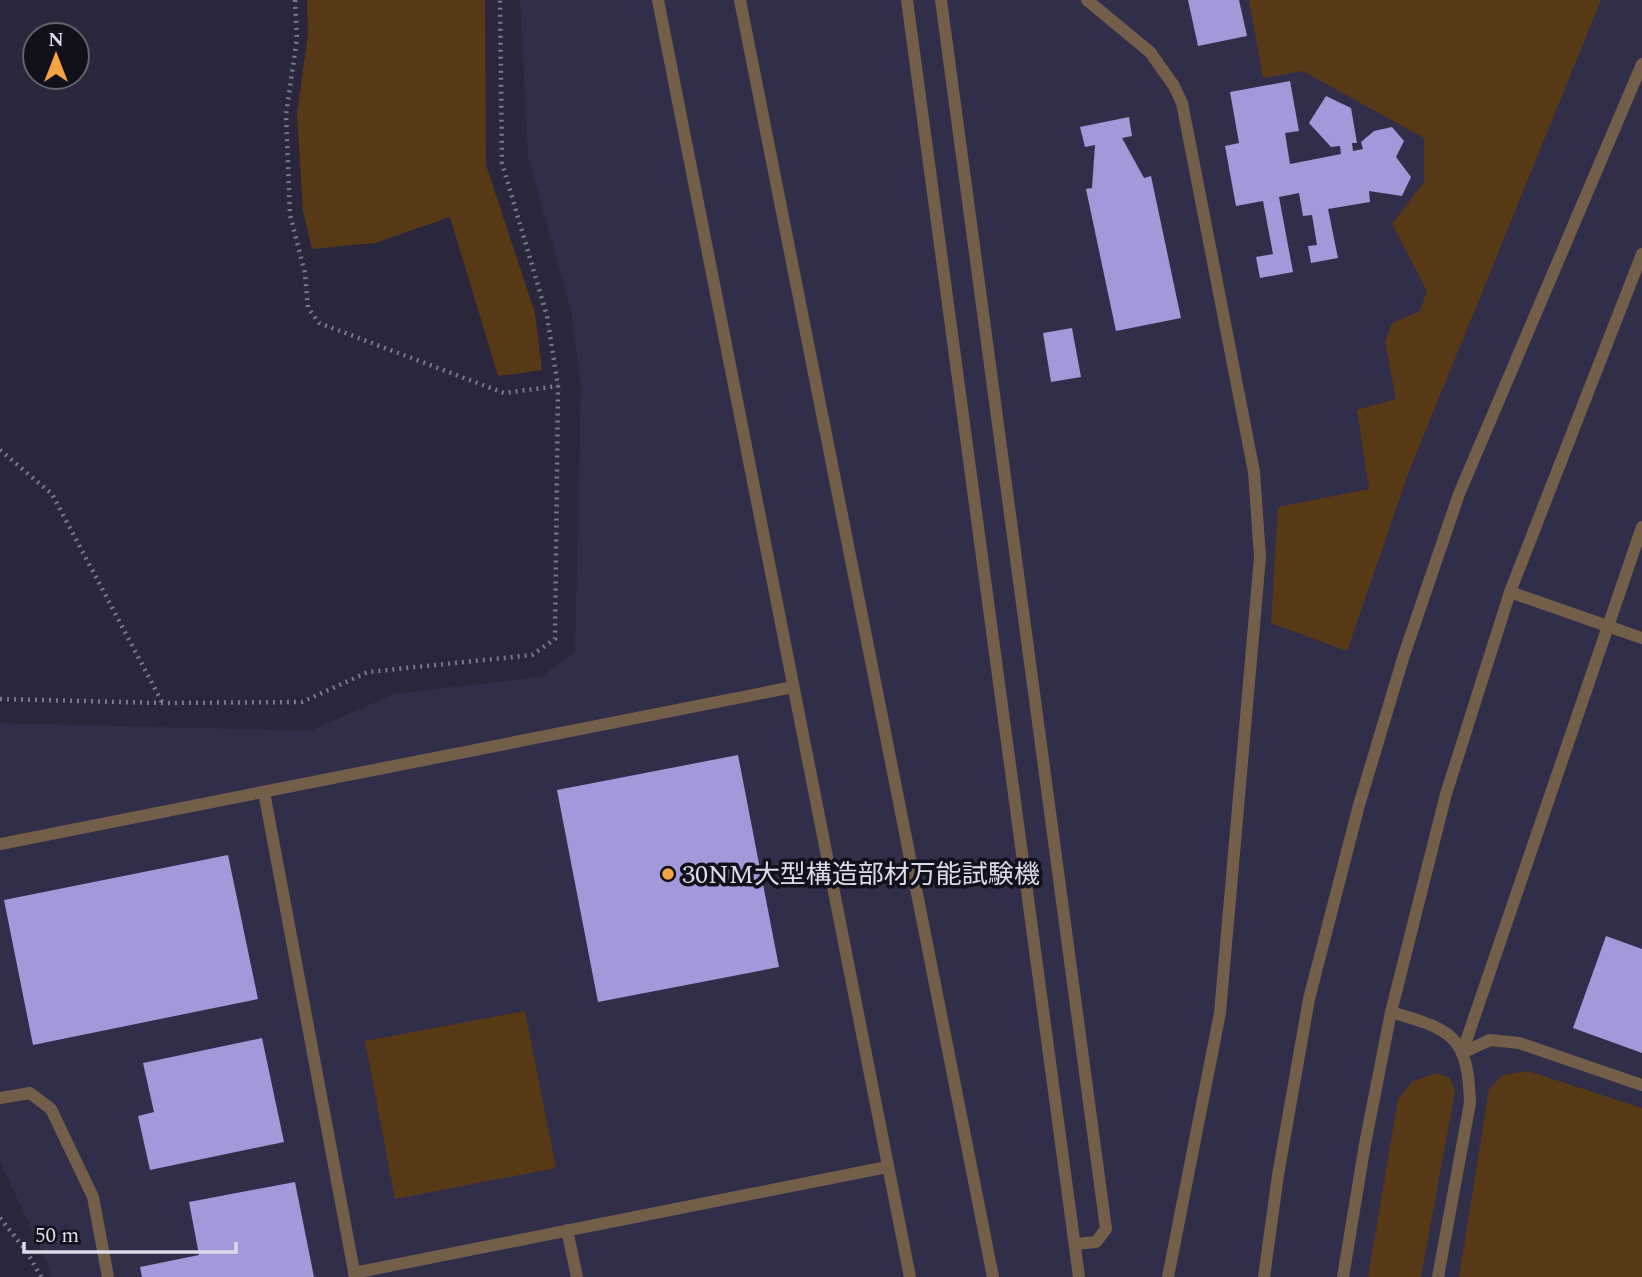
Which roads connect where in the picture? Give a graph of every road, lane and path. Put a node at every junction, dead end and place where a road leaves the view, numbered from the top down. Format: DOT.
graph roads {
  1 [pos="295,0"];
  2 [pos="500,0"];
  3 [pos="658,0"];
  4 [pos="740,0"];
  5 [pos="907,0"];
  6 [pos="941,0"];
  7 [pos="1087,0"];
  8 [pos="1642,64"];
  9 [pos="1642,254"];
  10 [pos="558,386"];
  11 [pos="0,450"];
  12 [pos="1642,527"];
  13 [pos="1510,592"];
  14 [pos="1608,626"];
  15 [pos="1642,638"];
  16 [pos="793,687"];
  17 [pos="0,699"];
  18 [pos="162,703"];
  19 [pos="264,792"];
  20 [pos="0,844"];
  21 [pos="1391,1012"];
  22 [pos="1462,1053"];
  23 [pos="1642,1085"];
  24 [pos="0,1098"];
  25 [pos="887,1167"];
  26 [pos="0,1218"];
  27 [pos="568,1230"];
  28 [pos="1075,1244"];
  29 [pos="354,1275"];
  30 [pos="41,1277"];
  31 [pos="108,1277"];
  32 [pos="577,1277"];
  33 [pos="910,1277"];
  34 [pos="993,1277"];
  35 [pos="1079,1277"];
  36 [pos="1168,1277"];
  37 [pos="1264,1277"];
  38 [pos="1343,1277"];
  39 [pos="1438,1277"];
  1 -- 10 [label="path"];
  2 -- 10 [label="path"];
  3 -- 16 [label="lane"];
  4 -- 34 [label="lane"];
  5 -- 28 [label="lane"];
  6 -- 28 [label="lane"];
  7 -- 36 [label="lane"];
  8 -- 37 [label="lane"];
  9 -- 13 [label="lane"];
  10 -- 18 [label="path"];
  11 -- 18 [label="path"];
  12 -- 14 [label="lane"];
  13 -- 14 [label="lane"];
  13 -- 21 [label="lane"];
  14 -- 15 [label="lane"];
  14 -- 22 [label="lane"];
  16 -- 19 [label="lane"];
  16 -- 25 [label="lane"];
  17 -- 18 [label="path"];
  19 -- 20 [label="lane"];
  19 -- 29 [label="lane"];
  21 -- 22 [label="lane"];
  21 -- 38 [label="lane"];
  22 -- 23 [label="lane"];
  22 -- 39 [label="lane"];
  24 -- 31 [label="lane"];
  25 -- 27 [label="lane"];
  25 -- 33 [label="lane"];
  26 -- 30 [label="path"];
  27 -- 29 [label="lane"];
  27 -- 32 [label="lane"];
  28 -- 35 [label="lane"];
}
